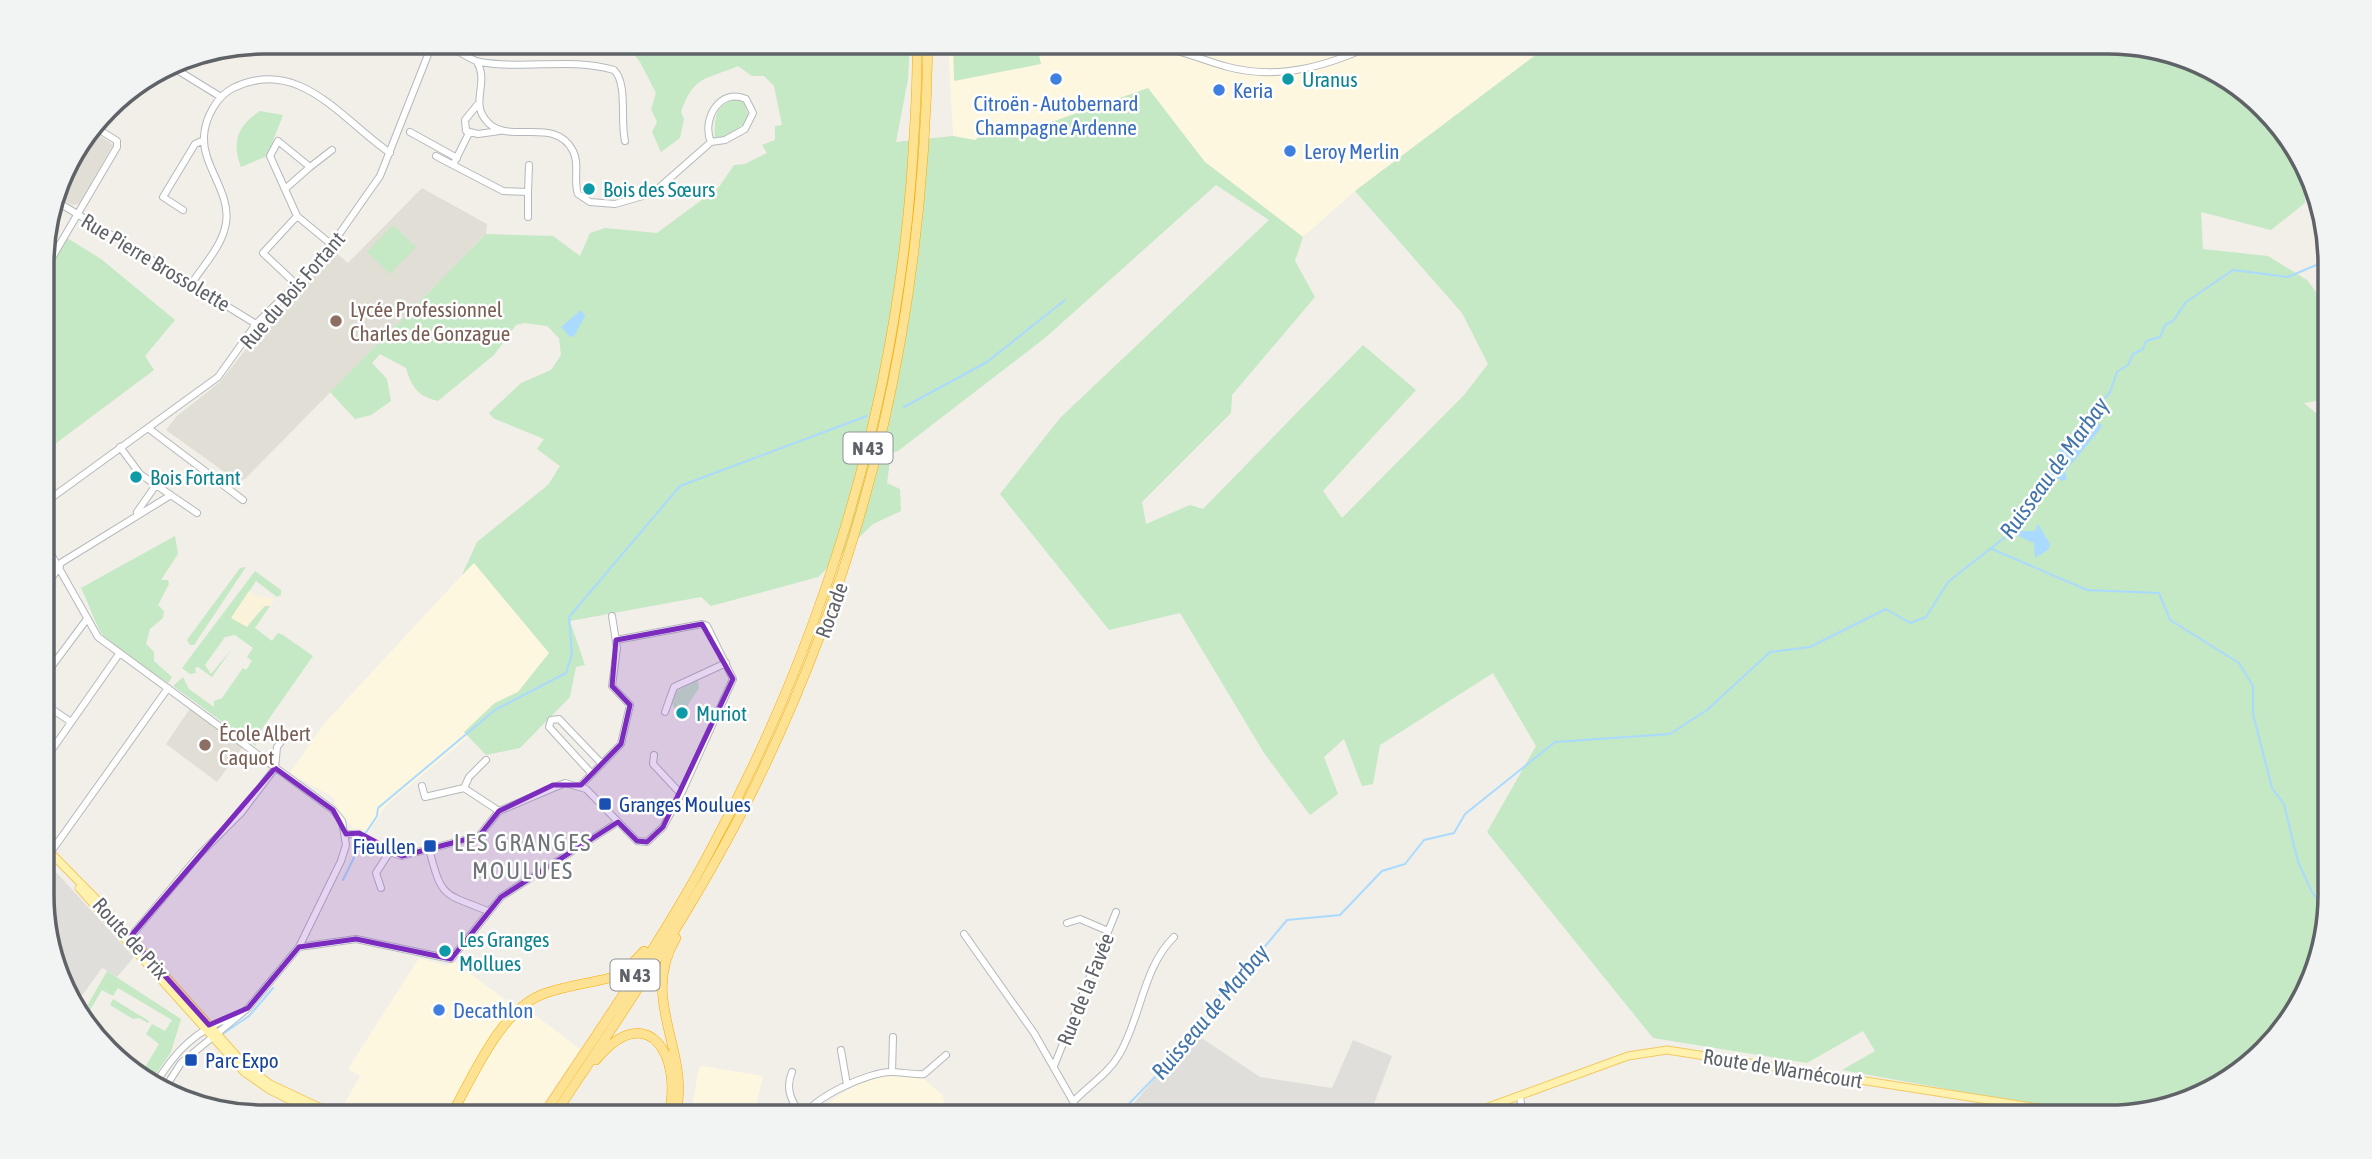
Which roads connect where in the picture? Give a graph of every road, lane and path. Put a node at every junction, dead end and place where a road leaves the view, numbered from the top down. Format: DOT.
graph roads {
  1 [pos="1187,54"];
  2 [pos="1347,54"];
  3 [pos="428,55"];
  4 [pos="465,55"];
  5 [pos="917,55"];
  6 [pos="928,55"];
  7 [pos="477,62"];
  8 [pos="180,72"];
  9 [pos="220,97"];
  10 [pos="478,104"];
  11 [pos="102,131"];
  12 [pos="506,131"];
  13 [pos="410,132"];
  14 [pos="469,133"];
  15 [pos="204,140"];
  16 [pos="625,141"];
  17 [pos="711,142"];
  18 [pos="332,150"];
  19 [pos="390,153"];
  20 [pos="436,156"];
  21 [pos="457,158"];
  22 [pos="453,165"];
  23 [pos="529,165"];
  24 [pos="310,167"];
  25 [pos="285,189"];
  26 [pos="528,192"];
  27 [pos="63,205"];
  28 [pos="183,210"];
  29 [pos="78,214"];
  30 [pos="297,216"];
  31 [pos="528,217"];
  32 [pos="332,245"];
  33 [pos="55,253"];
  34 [pos="192,283"];
  35 [pos="297,285"];
  36 [pos="256,324"];
  37 [pos="148,428"];
  38 [pos="120,447"];
  39 [pos="156,485"];
  40 [pos="55,495"];
  41 [pos="171,495"];
  42 [pos="243,500"];
  43 [pos="197,513"];
  44 [pos="135,516"];
  45 [pos="55,557"];
  46 [pos="60,565"];
  47 [pos="54,573"];
  48 [pos="612,616"];
  49 [pos="87,619"];
  50 [pos="616,639"];
  51 [pos="119,654"];
  52 [pos="54,663"];
  53 [pos="726,663"];
  54 [pos="168,688"];
  55 [pos="54,711"];
  56 [pos="665,712"];
  57 [pos="71,722"];
  58 [pos="284,738"];
  59 [pos="54,746"];
  60 [pos="654,755"];
  61 [pos="486,760"];
  62 [pos="602,764"];
  63 [pos="275,768"];
  64 [pos="592,774"];
  65 [pos="581,785"];
  66 [pos="422,786"];
  67 [pos="464,788"];
  68 [pos="681,794"];
  69 [pos="499,811"];
  70 [pos="618,822"];
  71 [pos="346,834"];
  72 [pos="54,844"];
  73 [pos="429,849"];
  74 [pos="389,853"];
  75 [pos="54,861"];
  76 [pos="694,880"];
  77 [pos="381,888"];
  78 [pos="488,911"];
  79 [pos="1116,912"];
  80 [pos="683,917"];
  81 [pos="1067,923"];
  82 [pos="1108,931"];
  83 [pos="964,934"];
  84 [pos="1174,937"];
  85 [pos="128,940"];
  86 [pos="299,947"];
  87 [pos="241,1014"];
  88 [pos="206,1027"];
  89 [pos="213,1035"];
  90 [pos="893,1037"];
  91 [pos="841,1050"];
  92 [pos="946,1055"];
  93 [pos="1054,1066"];
  94 [pos="792,1072"];
  95 [pos="892,1072"];
  96 [pos="161,1077"];
  97 [pos="169,1082"];
  98 [pos="847,1085"];
  99 [pos="568,1094"];
  100 [pos="1520,1097"];
  101 [pos="1074,1101"];
  102 [pos="1497,1104"];
  103 [pos="1521,1104"];
  104 [pos="2019,1104"];
  105 [pos="301,1105"];
  106 [pos="313,1105"];
  107 [pos="457,1105"];
  108 [pos="550,1105"];
  109 [pos="561,1105"];
  110 [pos="671,1105"];
  111 [pos="677,1105"];
  112 [pos="795,1105"];
  113 [pos="816,1105"];
  114 [pos="1076,1105"];
  1 -- 2 [label="street"];
  3 -- 19 [label="street, Rue du Bois Fortant"];
  4 -- 7 [label="street"];
  5 -- 76 [label="highway, N 43"];
  6 -- 80 [label="highway, Rocade / N 43"];
  7 -- 10 [label="street"];
  7 -- 16 [label="street"];
  8 -- 9 [label="street"];
  9 -- 15 [label="street"];
  9 -- 19 [label="street"];
  10 -- 12 [label="street"];
  10 -- 14 [label="street"];
  11 -- 29 [label="street"];
  12 -- 14 [label="street"];
  12 -- 17 [label="street"];
  13 -- 21 [label="street"];
  14 -- 21 [label="street"];
  15 -- 28 [label="street"];
  15 -- 34 [label="street"];
  17 -- 17 [label="street"];
  18 -- 24 [label="street"];
  19 -- 32 [label="street, Rue du Bois Fortant"];
  20 -- 22 [label="street"];
  21 -- 22 [label="street"];
  22 -- 26 [label="street"];
  23 -- 26 [label="street"];
  24 -- 25 [label="street"];
  24 -- 25 [label="street"];
  25 -- 30 [label="street"];
  26 -- 31 [label="street"];
  27 -- 29 [label="street, Rue Pierre Brossolette"];
  29 -- 33 [label="street"];
  29 -- 34 [label="street, Rue Pierre Brossolette"];
  30 -- 32 [label="street"];
  30 -- 35 [label="street"];
  32 -- 35 [label="street, Rue du Bois Fortant"];
  34 -- 36 [label="street, Rue Pierre Brossolette"];
  35 -- 36 [label="street, Rue du Bois Fortant"];
  36 -- 37 [label="street, Rue du Bois Fortant"];
  37 -- 38 [label="street, Rue du Bois Fortant"];
  37 -- 42 [label="street"];
  38 -- 39 [label="street"];
  38 -- 40 [label="street, Rue du Bois Fortant"];
  39 -- 41 [label="street"];
  39 -- 44 [label="street"];
  41 -- 43 [label="street"];
  41 -- 44 [label="street"];
  44 -- 46 [label="street"];
  45 -- 46 [label="street"];
  46 -- 47 [label="street"];
  46 -- 49 [label="street"];
  48 -- 50 [label="street"];
  49 -- 51 [label="street"];
  49 -- 52 [label="street"];
  50 -- 53 [label="street"];
  50 -- 62 [label="street"];
  51 -- 54 [label="street"];
  51 -- 57 [label="street"];
  53 -- 56 [label="street"];
  53 -- 68 [label="street"];
  54 -- 63 [label="street"];
  54 -- 72 [label="street"];
  55 -- 57 [label="street"];
  57 -- 59 [label="street"];
  58 -- 63 [label="street"];
  60 -- 68 [label="street"];
  61 -- 67 [label="street"];
  62 -- 64 [label="street"];
  62 -- 64 [label="street"];
  63 -- 71 [label="street"];
  63 -- 85 [label="street"];
  64 -- 65 [label="street"];
  65 -- 69 [label="street"];
  65 -- 70 [label="street"];
  66 -- 67 [label="street"];
  67 -- 69 [label="street"];
  68 -- 70 [label="street"];
  69 -- 73 [label="street"];
  70 -- 78 [label="street"];
  71 -- 74 [label="street"];
  71 -- 86 [label="street"];
  73 -- 74 [label="street"];
  73 -- 78 [label="street"];
  74 -- 77 [label="street"];
  75 -- 85 [label="main road, Route de Prix"];
  76 -- 107 [label="highway"];
  76 -- 108 [label="highway, N 43"];
  78 -- 86 [label="street"];
  79 -- 82 [label="street, Rue de la Favée"];
  80 -- 99 [label="highway, Rocade / N 43"];
  80 -- 111 [label="highway"];
  81 -- 82 [label="street"];
  82 -- 93 [label="street, Rue de la Favée"];
  83 -- 93 [label="street"];
  84 -- 101 [label="street"];
  85 -- 88 [label="main road, Route de Prix"];
  86 -- 87 [label="street"];
  87 -- 88 [label="street"];
  87 -- 89 [label="street"];
  88 -- 89 [label="main road, Route de Prix"];
  88 -- 96 [label="street"];
  89 -- 97 [label="street"];
  89 -- 105 [label="main road, Route de Prix"];
  89 -- 106 [label="main road, Route de Prix"];
  90 -- 95 [label="street"];
  91 -- 98 [label="street"];
  92 -- 95 [label="street"];
  93 -- 101 [label="street"];
  94 -- 112 [label="street"];
  95 -- 98 [label="street"];
  98 -- 113 [label="street"];
  99 -- 109 [label="highway, Rocade / N 43"];
  99 -- 110 [label="highway"];
  100 -- 102 [label="main road, Route de Warnécourt"];
  100 -- 103 [label="street"];
  100 -- 104 [label="main road, Route de Warnécourt"];
  101 -- 114 [label="street"];
}
